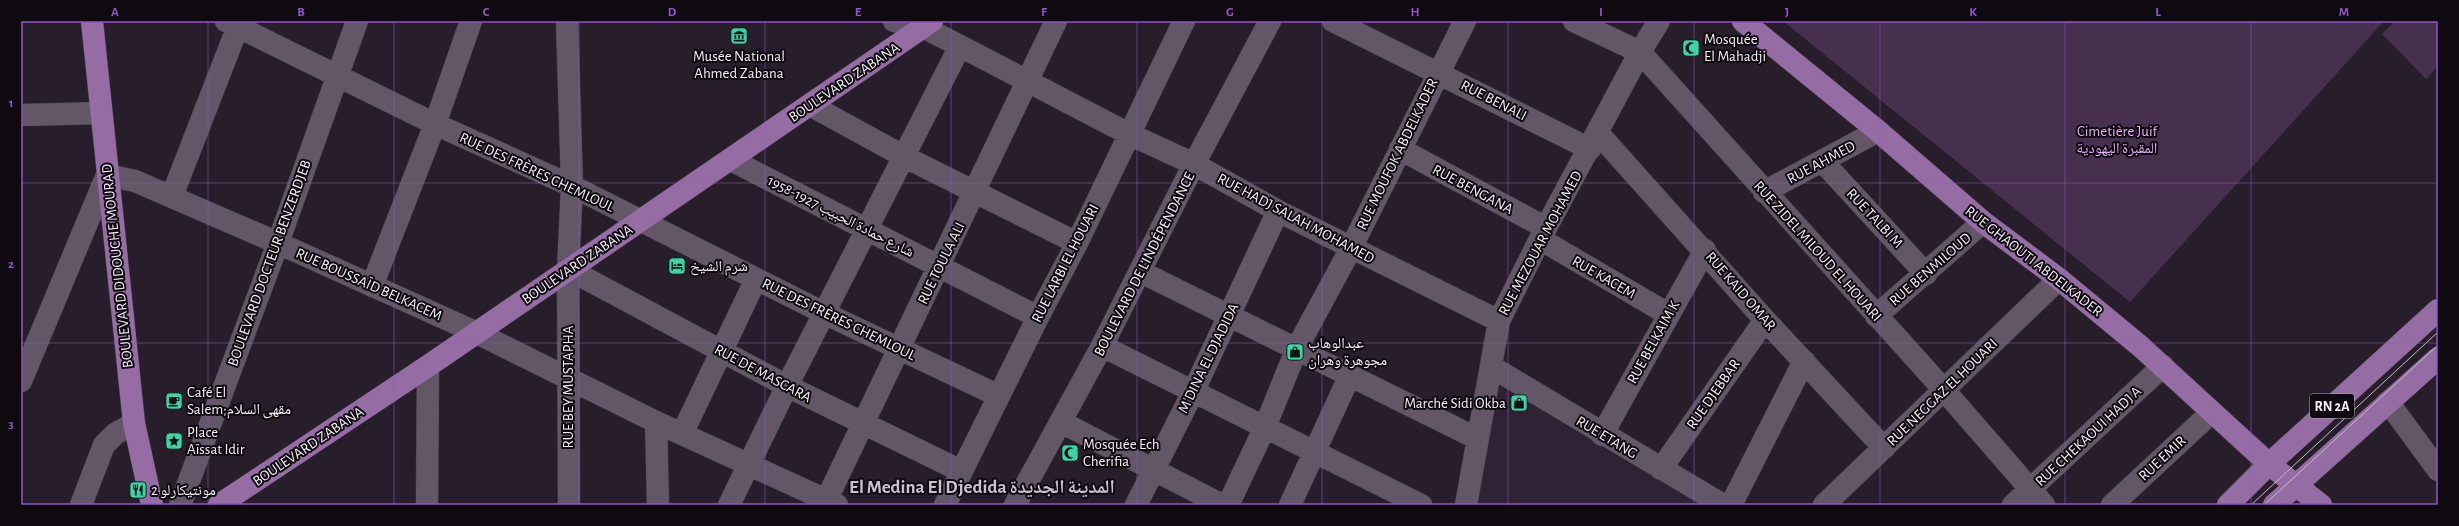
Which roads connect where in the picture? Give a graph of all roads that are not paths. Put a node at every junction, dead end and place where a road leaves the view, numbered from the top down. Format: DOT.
graph roads {
  1 [pos="92,21"];
  2 [pos="357,21"];
  3 [pos="471,21"];
  4 [pos="567,21"];
  5 [pos="894,21"];
  6 [pos="1056,21"];
  7 [pos="1184,21"];
  8 [pos="1270,21"];
  9 [pos="1333,21"];
  10 [pos="1465,21"];
  11 [pos="1574,21"];
  12 [pos="1659,21"];
  13 [pos="1743,21"];
  14 [pos="235,23"];
  15 [pos="928,24"];
  16 [pos="960,46"];
  17 [pos="1640,52"];
  18 [pos="1438,72"];
  19 [pos="336,77"];
  20 [pos="1028,80"];
  21 [pos="810,105"];
  22 [pos="101,114"];
  23 [pos="21,116"];
  24 [pos="435,124"];
  25 [pos="1878,131"];
  26 [pos="1129,134"];
  27 [pos="1594,141"];
  28 [pos="1400,149"];
  29 [pos="904,157"];
  30 [pos="731,160"];
  31 [pos="1823,162"];
  32 [pos="1194,164"];
  33 [pos="107,175"];
  34 [pos="572,186"];
  35 [pos="975,191"];
  36 [pos="1764,192"];
  37 [pos="172,196"];
  38 [pos="1278,211"];
  39 [pos="640,222"];
  40 [pos="1983,222"];
  41 [pos="868,230"];
  42 [pos="1543,234"];
  43 [pos="278,243"];
  44 [pos="1077,243"];
  45 [pos="1351,248"];
  46 [pos="1705,250"];
  47 [pos="939,267"];
  48 [pos="568,269"];
  49 [pos="1141,272"];
  50 [pos="1926,274"];
  51 [pos="756,279"];
  52 [pos="2059,279"];
  53 [pos="372,286"];
  54 [pos="2438,310"];
  55 [pos="824,313"];
  56 [pos="1668,314"];
  57 [pos="1228,316"];
  58 [pos="1876,316"];
  59 [pos="1038,317"];
  60 [pos="1765,320"];
  61 [pos="1499,321"];
  62 [pos="475,332"];
  63 [pos="1102,346"];
  64 [pos="900,348"];
  65 [pos="1296,348"];
  66 [pos="722,351"];
  67 [pos="2438,358"];
  68 [pos="1804,361"];
  69 [pos="428,366"];
  70 [pos="2163,366"];
  71 [pos="1492,367"];
  72 [pos="1350,375"];
  73 [pos="567,377"];
  74 [pos="21,381"];
  75 [pos="787,386"];
  76 [pos="1944,390"];
  77 [pos="1193,392"];
  78 [pos="1000,396"];
  79 [pos="2388,402"];
  80 [pos="2212,412"];
  81 [pos="656,422"];
  82 [pos="1061,422"];
  83 [pos="134,423"];
  84 [pos="862,424"];
  85 [pos="1265,426"];
  86 [pos="682,434"];
  87 [pos="1602,434"];
  88 [pos="1478,439"];
  89 [pos="1884,448"];
  90 [pos="1315,451"];
  91 [pos="749,464"];
  92 [pos="2269,464"];
  93 [pos="1661,469"];
  94 [pos="1153,470"];
  95 [pos="2438,470"];
  96 [pos="961,471"];
  97 [pos="2296,485"];
  98 [pos="2037,498"];
  99 [pos="154,502"];
  100 [pos="1022,502"];
  101 [pos="830,503"];
  102 [pos="81,505"];
  103 [pos="180,505"];
  104 [pos="219,505"];
  105 [pos="427,505"];
  106 [pos="569,505"];
  107 [pos="658,505"];
  108 [pos="729,505"];
  109 [pos="945,505"];
  110 [pos="1136,505"];
  111 [pos="1222,505"];
  112 [pos="1228,505"];
  113 [pos="1290,505"];
  114 [pos="1422,505"];
  115 [pos="1466,505"];
  116 [pos="1723,505"];
  117 [pos="1731,505"];
  118 [pos="1824,505"];
  119 [pos="2013,505"];
  120 [pos="2112,505"];
  121 [pos="2228,505"];
  122 [pos="2274,505"];
  123 [pos="2321,505"];
  1 -- 22 [label="main road, BOULEVARD DIDOUCHE MOURAD"];
  2 -- 19 [label="street, BOULEVARD DOCTEUR BENZERDJEB"];
  3 -- 24 [label="street"];
  4 -- 34 [label="street, RUE BEY MUSTAPHA"];
  5 -- 15 [label="street, RUE HADJ SALAH MOHAMED"];
  6 -- 20 [label="street, RUE TOULA ALI"];
  7 -- 26 [label="street, RUE LARBI EL HOUARI"];
  8 -- 32 [label="street, BOULEVARD DE L'INDÉPENDANCE"];
  9 -- 18 [label="street, RUE BENALI"];
  10 -- 18 [label="street, RUE MOUFOK ABDELKADER"];
  11 -- 17 [label="street, RUE ZIDEL MILOUD EL HOUARI"];
  12 -- 17 [label="street, RUE MEZOUAR MOHAMED"];
  13 -- 25 [label="main road, RUE GHAOUTI ABDELKADER"];
  14 -- 19 [label="street, RUE DES FRÈRES CHEMLOUL"];
  14 -- 37 [label="street"];
  15 -- 16 [label="street, RUE HADJ SALAH MOHAMED"];
  15 -- 21 [label="main road, BOULEVARD ZABANA"];
  16 -- 20 [label="street, RUE HADJ SALAH MOHAMED"];
  16 -- 29 [label="street"];
  17 -- 27 [label="street, RUE MEZOUAR MOHAMED"];
  17 -- 36 [label="street, RUE ZIDEL MILOUD EL HOUARI"];
  18 -- 27 [label="street, RUE BENALI"];
  18 -- 28 [label="street, RUE MOUFOK ABDELKADER"];
  19 -- 24 [label="street, RUE DES FRÈRES CHEMLOUL"];
  19 -- 43 [label="street, BOULEVARD DOCTEUR BENZERDJEB"];
  20 -- 26 [label="street, RUE HADJ SALAH MOHAMED"];
  20 -- 35 [label="street, RUE TOULA ALI"];
  21 -- 29 [label="street"];
  21 -- 30 [label="main road, BOULEVARD ZABANA"];
  22 -- 23 [label="street"];
  22 -- 33 [label="main road, BOULEVARD DIDOUCHE MOURAD"];
  24 -- 34 [label="street, RUE DES FRÈRES CHEMLOUL"];
  24 -- 53 [label="street"];
  25 -- 31 [label="street, RUE AHMED"];
  25 -- 40 [label="main road, RUE GHAOUTI ABDELKADER"];
  26 -- 32 [label="street, RUE HADJ SALAH MOHAMED"];
  26 -- 44 [label="street, RUE LARBI EL HOUARI"];
  27 -- 42 [label="street, RUE MEZOUAR MOHAMED"];
  27 -- 46 [label="street, RUE KAID OMAR"];
  28 -- 42 [label="street, RUE BENGANA"];
  28 -- 45 [label="street, RUE MOUFOK ABDELKADER"];
  29 -- 35 [label="street"];
  29 -- 41 [label="street"];
  30 -- 39 [label="main road, BOULEVARD ZABANA"];
  30 -- 41 [label="street, شارع حمادة الحبيب 1927-1958"];
  31 -- 36 [label="street, RUE AHMED"];
  31 -- 50 [label="street, RUE TALBI M"];
  32 -- 38 [label="street, RUE HADJ SALAH MOHAMED"];
  32 -- 49 [label="street, BOULEVARD DE L'INDÉPENDANCE"];
  33 -- 37 [label="street, RUE BOUSSAÏD BELKACEM"];
  33 -- 74 [label="street"];
  33 -- 83 [label="main road, BOULEVARD DIDOUCHE MOURAD"];
  34 -- 39 [label="street, RUE DES FRÈRES CHEMLOUL"];
  34 -- 48 [label="street, RUE BEY MUSTAPHA"];
  35 -- 44 [label="street"];
  35 -- 47 [label="street, RUE TOULA ALI"];
  36 -- 58 [label="street, RUE ZIDEL MILOUD EL HOUARI"];
  37 -- 43 [label="street, RUE BOUSSAÏD BELKACEM"];
  38 -- 45 [label="street, RUE HADJ SALAH MOHAMED"];
  38 -- 57 [label="street, M'DINA EL DJADIDA"];
  39 -- 48 [label="main road, BOULEVARD ZABANA"];
  39 -- 51 [label="street, RUE DES FRÈRES CHEMLOUL"];
  40 -- 50 [label="street, RUE BENMILOUD"];
  40 -- 52 [label="main road, RUE GHAOUTI ABDELKADER"];
  41 -- 47 [label="street, شارع حمادة الحبيب 1927-1958"];
  41 -- 55 [label="street"];
  42 -- 56 [label="street, RUE KACEM"];
  42 -- 61 [label="street, RUE MEZOUAR MOHAMED"];
  43 -- 53 [label="street, RUE BOUSSAÏD BELKACEM"];
  43 -- 103 [label="street, BOULEVARD DOCTEUR BENZERDJEB"];
  44 -- 59 [label="street, RUE LARBI EL HOUARI"];
  45 -- 61 [label="street, RUE HADJ SALAH MOHAMED"];
  45 -- 65 [label="street, RUE MOUFOK ABDELKADER"];
  46 -- 56 [label="street, RUE BELKAIM K"];
  46 -- 60 [label="street, RUE KAID OMAR"];
  47 -- 59 [label="street, شارع حمادة الحبيب 1927-1958"];
  47 -- 64 [label="street, RUE TOULA ALI"];
  48 -- 62 [label="main road, BOULEVARD ZABANA"];
  48 -- 66 [label="street, RUE DE MASCARA"];
  48 -- 73 [label="street, RUE BEY MUSTAPHA"];
  49 -- 57 [label="street"];
  49 -- 63 [label="street, BOULEVARD DE L'INDÉPENDANCE"];
  50 -- 58 [label="street, RUE BENMILOUD"];
  51 -- 55 [label="street, RUE DES FRÈRES CHEMLOUL"];
  51 -- 66 [label="street"];
  52 -- 70 [label="main road, RUE GHAOUTI ABDELKADER"];
  52 -- 76 [label="street, RUE NEGGAZ EL HOUARI"];
  53 -- 62 [label="street, RUE BOUSSAÏD BELKACEM"];
  54 -- 92 [label="main road, RN 2A"];
  55 -- 64 [label="street, RUE DES FRÈRES CHEMLOUL"];
  55 -- 75 [label="street"];
  56 -- 87 [label="street, RUE BELKAIM K"];
  57 -- 65 [label="street"];
  57 -- 77 [label="street, M'DINA EL DJADIDA"];
  58 -- 76 [label="street, RUE ZIDEL MILOUD EL HOUARI"];
  59 -- 78 [label="street, RUE LARBI EL HOUARI"];
  60 -- 68 [label="street, RUE KAID OMAR"];
  60 -- 93 [label="street, RUE DJEBBAR"];
  61 -- 71 [label="street, RUE MEZOUAR MOHAMED"];
  62 -- 69 [label="main road, BOULEVARD ZABANA"];
  62 -- 73 [label="street, RUE BOUSSAÏD BELKACEM"];
  63 -- 77 [label="street"];
  63 -- 82 [label="street, BOULEVARD DE L'INDÉPENDANCE"];
  64 -- 78 [label="street, RUE DES FRÈRES CHEMLOUL"];
  64 -- 84 [label="street, RUE TOULA ALI"];
  65 -- 72 [label="street"];
  65 -- 85 [label="street, RUE MOUFOK ABDELKADER"];
  66 -- 75 [label="street, RUE DE MASCARA"];
  66 -- 86 [label="street"];
  67 -- 79 [label="main road, RN 2A"];
  68 -- 89 [label="street, RUE KAID OMAR"];
  68 -- 117 [label="street"];
  69 -- 104 [label="main road, BOULEVARD ZABANA"];
  69 -- 105 [label="street"];
  70 -- 80 [label="main road, RUE GHAOUTI ABDELKADER"];
  70 -- 98 [label="street, RUE CHEKAOUI HADJ A"];
  71 -- 87 [label="street, RUE ETANG"];
  71 -- 88 [label="street, RUE MEZOUAR MOHAMED"];
  72 -- 88 [label="street"];
  72 -- 90 [label="street"];
  73 -- 81 [label="street, RUE BOUSSAÏD BELKACEM"];
  73 -- 106 [label="street, RUE BEY MUSTAPHA"];
  75 -- 84 [label="street, RUE DE MASCARA"];
  75 -- 91 [label="street"];
  76 -- 89 [label="street, RUE NEGGAZ EL HOUARI"];
  76 -- 98 [label="street, RUE ZIDEL MILOUD EL HOUARI"];
  77 -- 85 [label="street"];
  77 -- 94 [label="street, M'DINA EL DJADIDA"];
  78 -- 96 [label="street, RUE LARBI EL HOUARI"];
  79 -- 95 [label="street"];
  79 -- 97 [label="main road, RN 2A"];
  80 -- 92 [label="main road, RUE GHAOUTI ABDELKADER"];
  80 -- 120 [label="street, RUE EMIR"];
  81 -- 86 [label="street, RUE BOUSSAÏD BELKACEM"];
  81 -- 107 [label="street"];
  82 -- 94 [label="street"];
  82 -- 100 [label="street, BOULEVARD DE L'INDÉPENDANCE"];
  83 -- 99 [label="main road, BOULEVARD DIDOUCHE MOURAD"];
  83 -- 102 [label="street"];
  84 -- 96 [label="street, RUE DE MASCARA"];
  84 -- 101 [label="street, RUE TOULA ALI"];
  85 -- 90 [label="street"];
  85 -- 112 [label="street, RUE MOUFOK ABDELKADER"];
  86 -- 91 [label="street, RUE BOUSSAÏD BELKACEM"];
  87 -- 93 [label="street, RUE ETANG"];
  88 -- 115 [label="street, RUE MEZOUAR MOHAMED"];
  89 -- 118 [label="street, RUE NEGGAZ EL HOUARI"];
  90 -- 113 [label="street"];
  90 -- 114 [label="street"];
  91 -- 101 [label="street, RUE BOUSSAÏD BELKACEM"];
  91 -- 108 [label="street"];
  92 -- 97 [label="main road, RUE GHAOUTI ABDELKADER"];
  92 -- 121 [label="main road, RN 2A"];
  93 -- 116 [label="street, RUE ETANG"];
  94 -- 110 [label="street, M'DINA EL DJADIDA"];
  94 -- 111 [label="street"];
  96 -- 109 [label="street, RUE LARBI EL HOUARI"];
  97 -- 122 [label="main road, RN 2A"];
  97 -- 123 [label="main road, RUE GHAOUTI ABDELKADER"];
  98 -- 119 [label="street, RUE CHEKAOUI HADJ A"];
}
